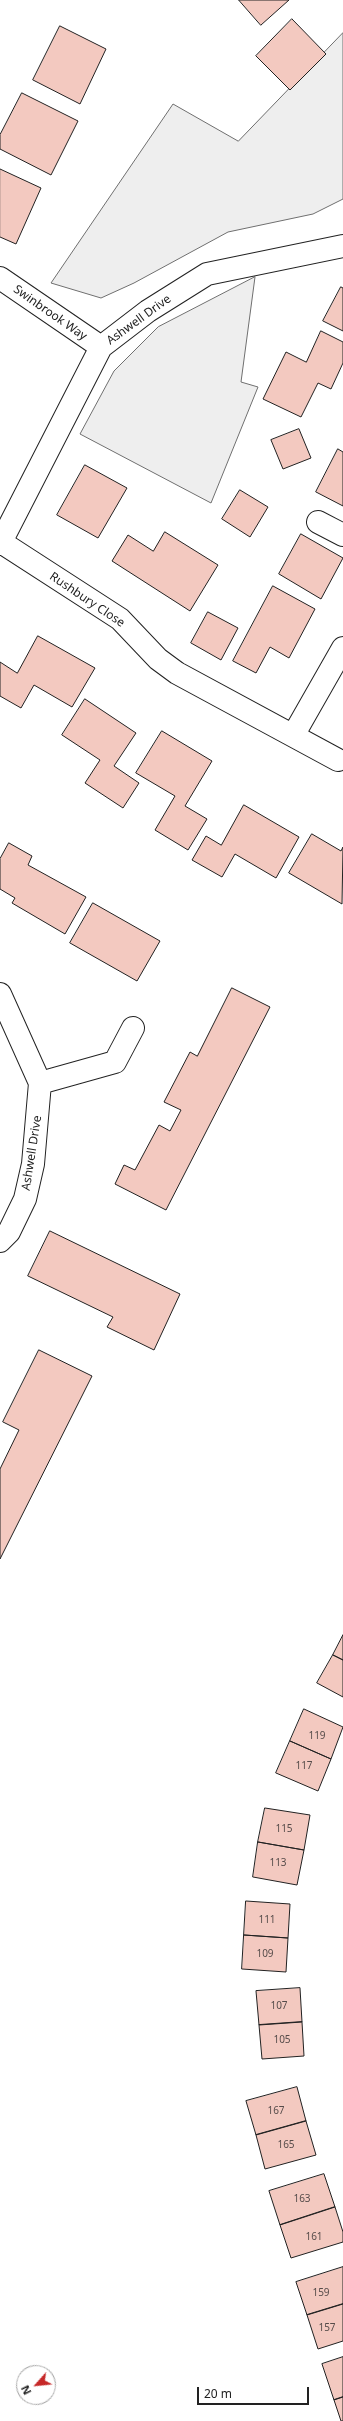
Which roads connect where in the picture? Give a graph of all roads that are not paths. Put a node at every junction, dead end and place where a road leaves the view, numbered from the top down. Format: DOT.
graph roads {
  1 [pos="343,246"];
  2 [pos="0,278"];
  3 [pos="101,347"];
  4 [pos="318,522"];
  5 [pos="343,535"];
  6 [pos="0,543"];
  7 [pos="343,648"];
  8 [pos="294,734"];
  9 [pos="338,760"];
  10 [pos="0,994"];
  11 [pos="133,1028"];
  12 [pos="40,1083"];
  13 [pos="0,1241"];
  1 -- 3 [label="street, Ashwell Drive"];
  2 -- 3 [label="street, Swinbrook Way"];
  3 -- 6 [label="street, Ashwell Drive"];
  4 -- 5 [label="street"];
  6 -- 8 [label="street, Rushbury Close"];
  7 -- 8 [label="street"];
  8 -- 9 [label="street, Rushbury Close"];
  10 -- 12 [label="street, Ashwell Drive"];
  11 -- 12 [label="street"];
  12 -- 13 [label="street, Ashwell Drive"];
}
